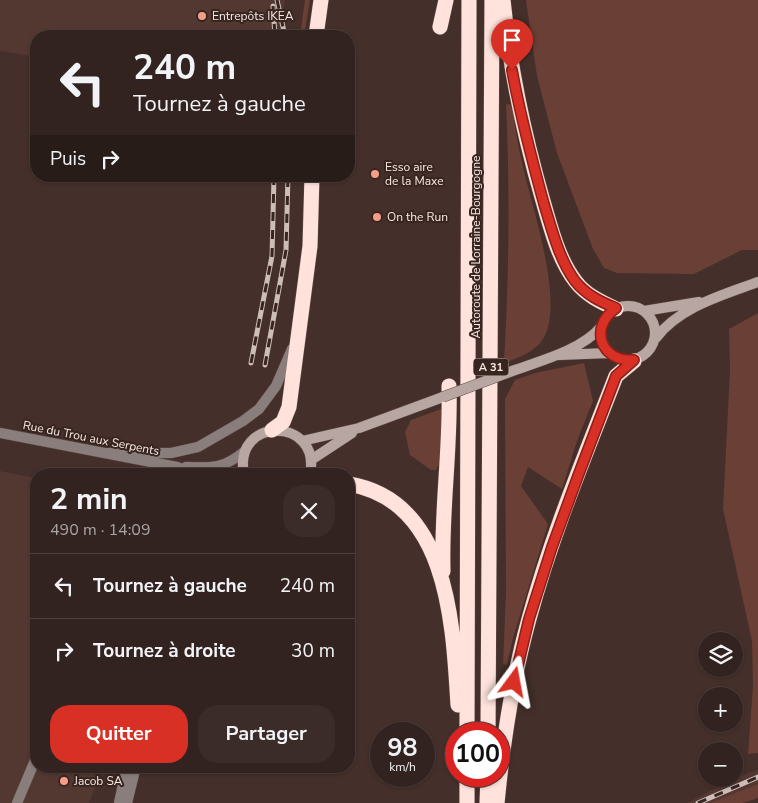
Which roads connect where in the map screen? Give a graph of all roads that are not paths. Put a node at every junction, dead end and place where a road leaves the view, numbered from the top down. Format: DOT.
graph roads {
  1 [pos="321,0"];
  2 [pos="446,0"];
  3 [pos="469,0"];
  4 [pos="492,0"];
  5 [pos="503,0"];
  6 [pos="440,27"];
  7 [pos="317,30"];
  8 [pos="312,182"];
  9 [pos="758,282"];
  10 [pos="707,301"];
  11 [pos="616,308"];
  12 [pos="644,311"];
  13 [pos="601,327"];
  14 [pos="296,338"];
  15 [pos="656,338"];
  16 [pos="609,354"];
  17 [pos="554,356"];
  18 [pos="634,360"];
  19 [pos="446,391"];
  20 [pos="359,428"];
  21 [pos="272,430"];
  22 [pos="0,433"];
  23 [pos="302,441"];
  24 [pos="245,451"];
  25 [pos="104,453"];
  26 [pos="311,460"];
  27 [pos="177,468"];
  28 [pos="244,468"];
  29 [pos="310,468"];
  30 [pos="355,486"];
  31 [pos="443,580"];
  32 [pos="459,722"];
  33 [pos="467,722"];
  34 [pos="488,722"];
  35 [pos="30,772"];
  36 [pos="125,773"];
  37 [pos="134,773"];
  38 [pos="467,787"];
  39 [pos="488,787"];
  40 [pos="17,803"];
  41 [pos="118,803"];
  42 [pos="127,803"];
  43 [pos="467,803"];
  44 [pos="488,803"];
  45 [pos="497,803"];
  1 -- 7 [label="highway"];
  2 -- 6 [label="highway"];
  3 -- 33 [label="highway, Autoroute de Lorraine-Bourgogne / A 31"];
  4 -- 34 [label="highway, Autoroute de Lorraine-Bourgogne / A 31"];
  5 -- 11 [label="highway"];
  8 -- 14 [label="highway"];
  9 -- 10 [label="main road"];
  10 -- 12 [label="main road"];
  10 -- 15 [label="main road"];
  11 -- 12 [label="main road"];
  11 -- 13 [label="main road"];
  12 -- 15 [label="main road"];
  13 -- 16 [label="main road"];
  13 -- 17 [label="main road"];
  14 -- 21 [label="highway"];
  14 -- 25 [label="street"];
  15 -- 18 [label="main road"];
  16 -- 17 [label="main road"];
  16 -- 18 [label="main road"];
  17 -- 19 [label="main road, bridge"];
  18 -- 45 [label="highway"];
  19 -- 20 [label="main road"];
  19 -- 31 [label="highway"];
  20 -- 23 [label="main road"];
  20 -- 26 [label="main road"];
  21 -- 23 [label="main road"];
  21 -- 24 [label="main road"];
  22 -- 25 [label="street, Rue du Trou aux Serpents"];
  23 -- 26 [label="main road"];
  24 -- 27 [label="street, Rue du Trou aux Serpents"];
  24 -- 28 [label="main road"];
  25 -- 27 [label="street, Rue du Trou aux Serpents"];
  26 -- 29 [label="main road"];
  30 -- 31 [label="highway"];
  31 -- 32 [label="highway"];
  35 -- 40 [label="street"];
  36 -- 41 [label="street"];
  37 -- 42 [label="street"];
  38 -- 43 [label="highway"];
  39 -- 44 [label="highway"];
}
